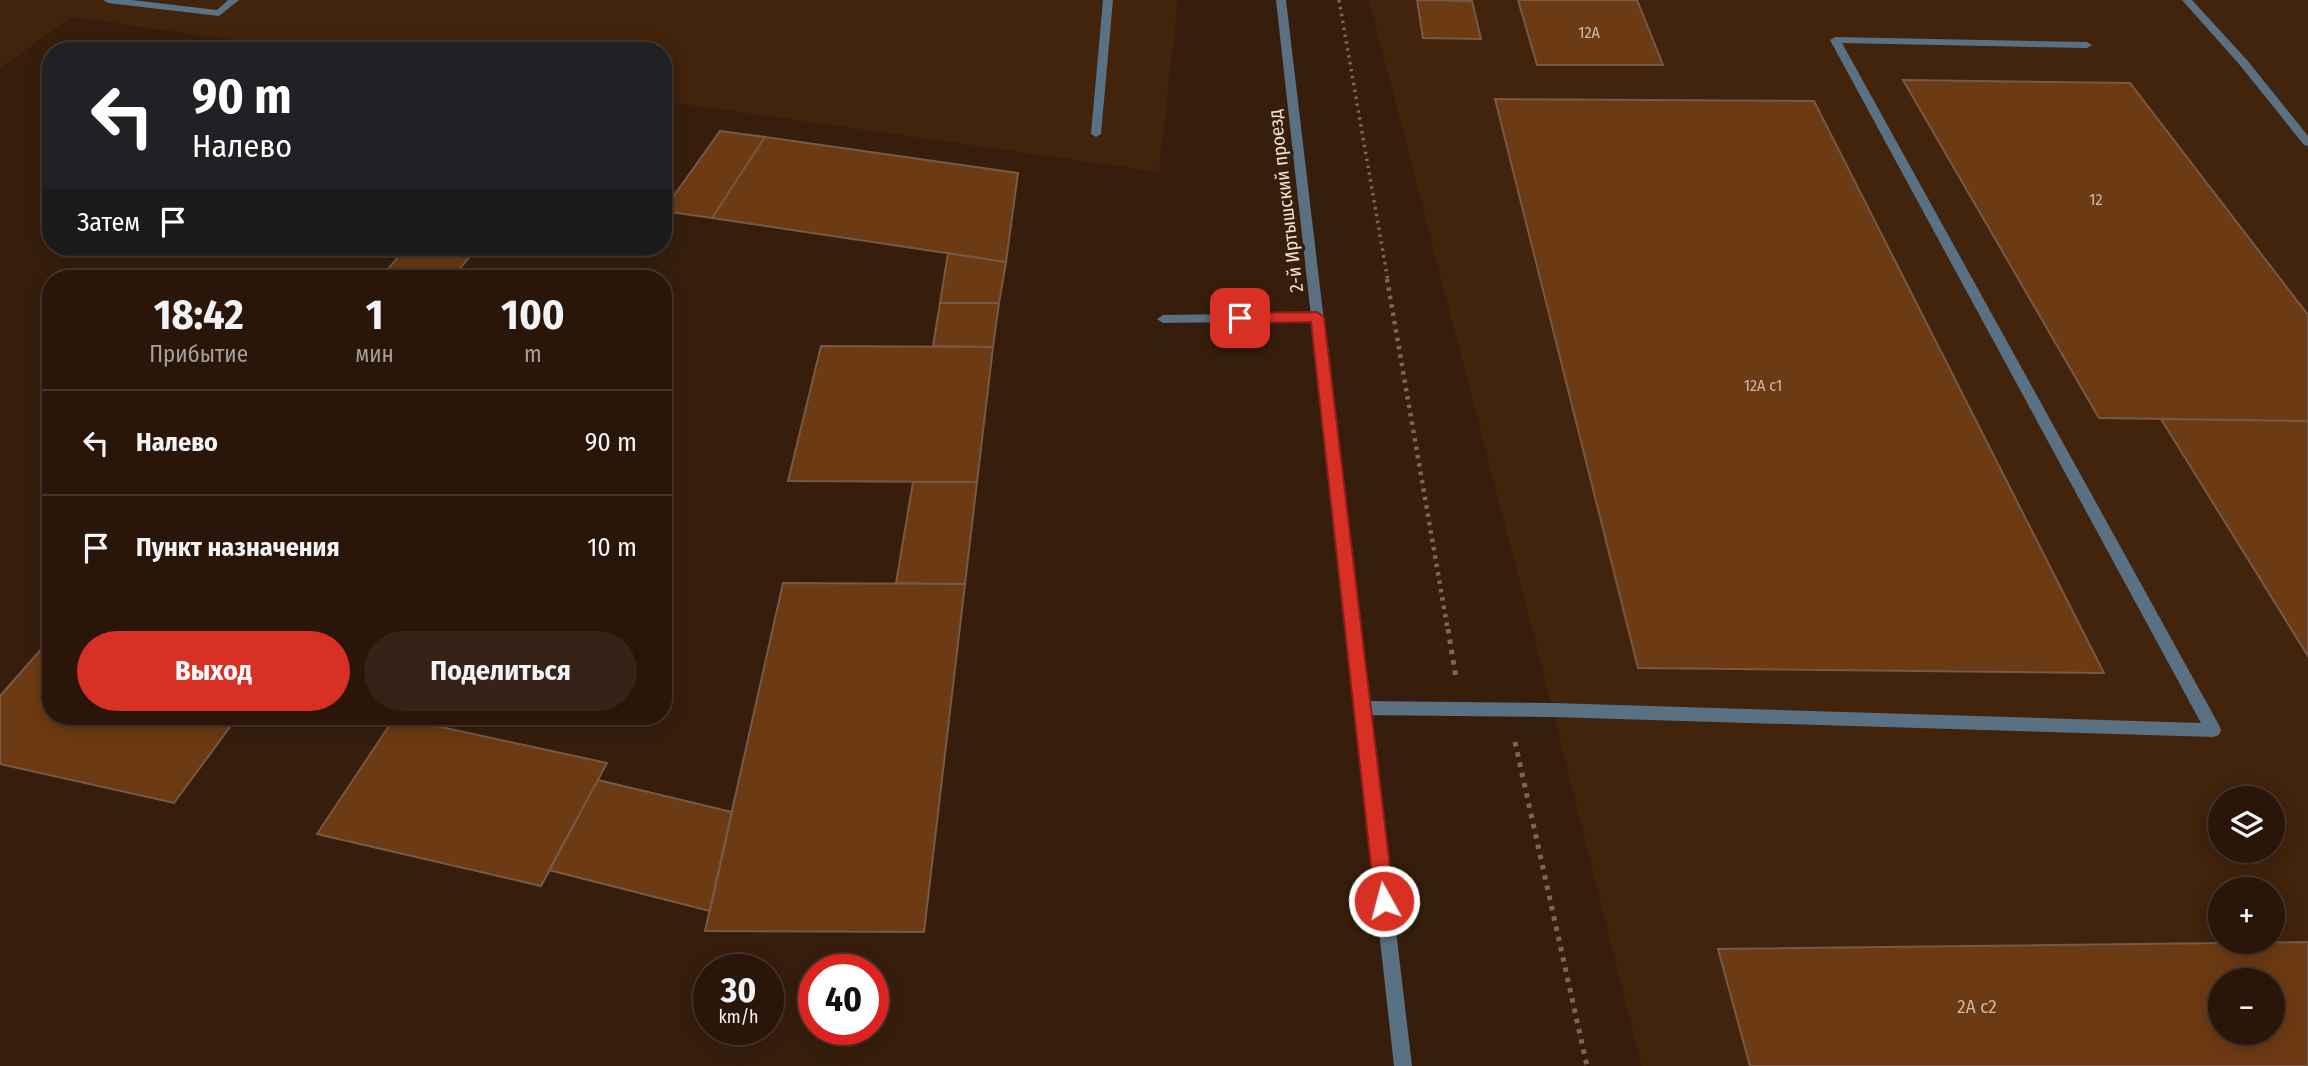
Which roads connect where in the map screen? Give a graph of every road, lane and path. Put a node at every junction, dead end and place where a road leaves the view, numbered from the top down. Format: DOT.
graph roads {
  1 [pos="108,0"];
  2 [pos="234,0"];
  3 [pos="1108,0"];
  4 [pos="1281,0"];
  5 [pos="1339,0"];
  6 [pos="2187,0"];
  7 [pos="2087,46"];
  8 [pos="1096,134"];
  9 [pos="2308,143"];
  10 [pos="1317,317"];
  11 [pos="1163,319"];
  12 [pos="1458,687"];
  13 [pos="1362,708"];
  14 [pos="1508,711"];
  15 [pos="1403,1066"];
  16 [pos="1587,1066"];
  1 -- 2 [label="street"];
  3 -- 8 [label="street"];
  4 -- 10 [label="street, 2-й Иртышский проезд"];
  5 -- 12 [label="path"];
  6 -- 9 [label="street"];
  7 -- 14 [label="street"];
  10 -- 11 [label="street"];
  10 -- 13 [label="street, 2-й Иртышский проезд"];
  13 -- 14 [label="street"];
  13 -- 15 [label="street, 2-й Иртышский проезд"];
  14 -- 16 [label="path"];
}
